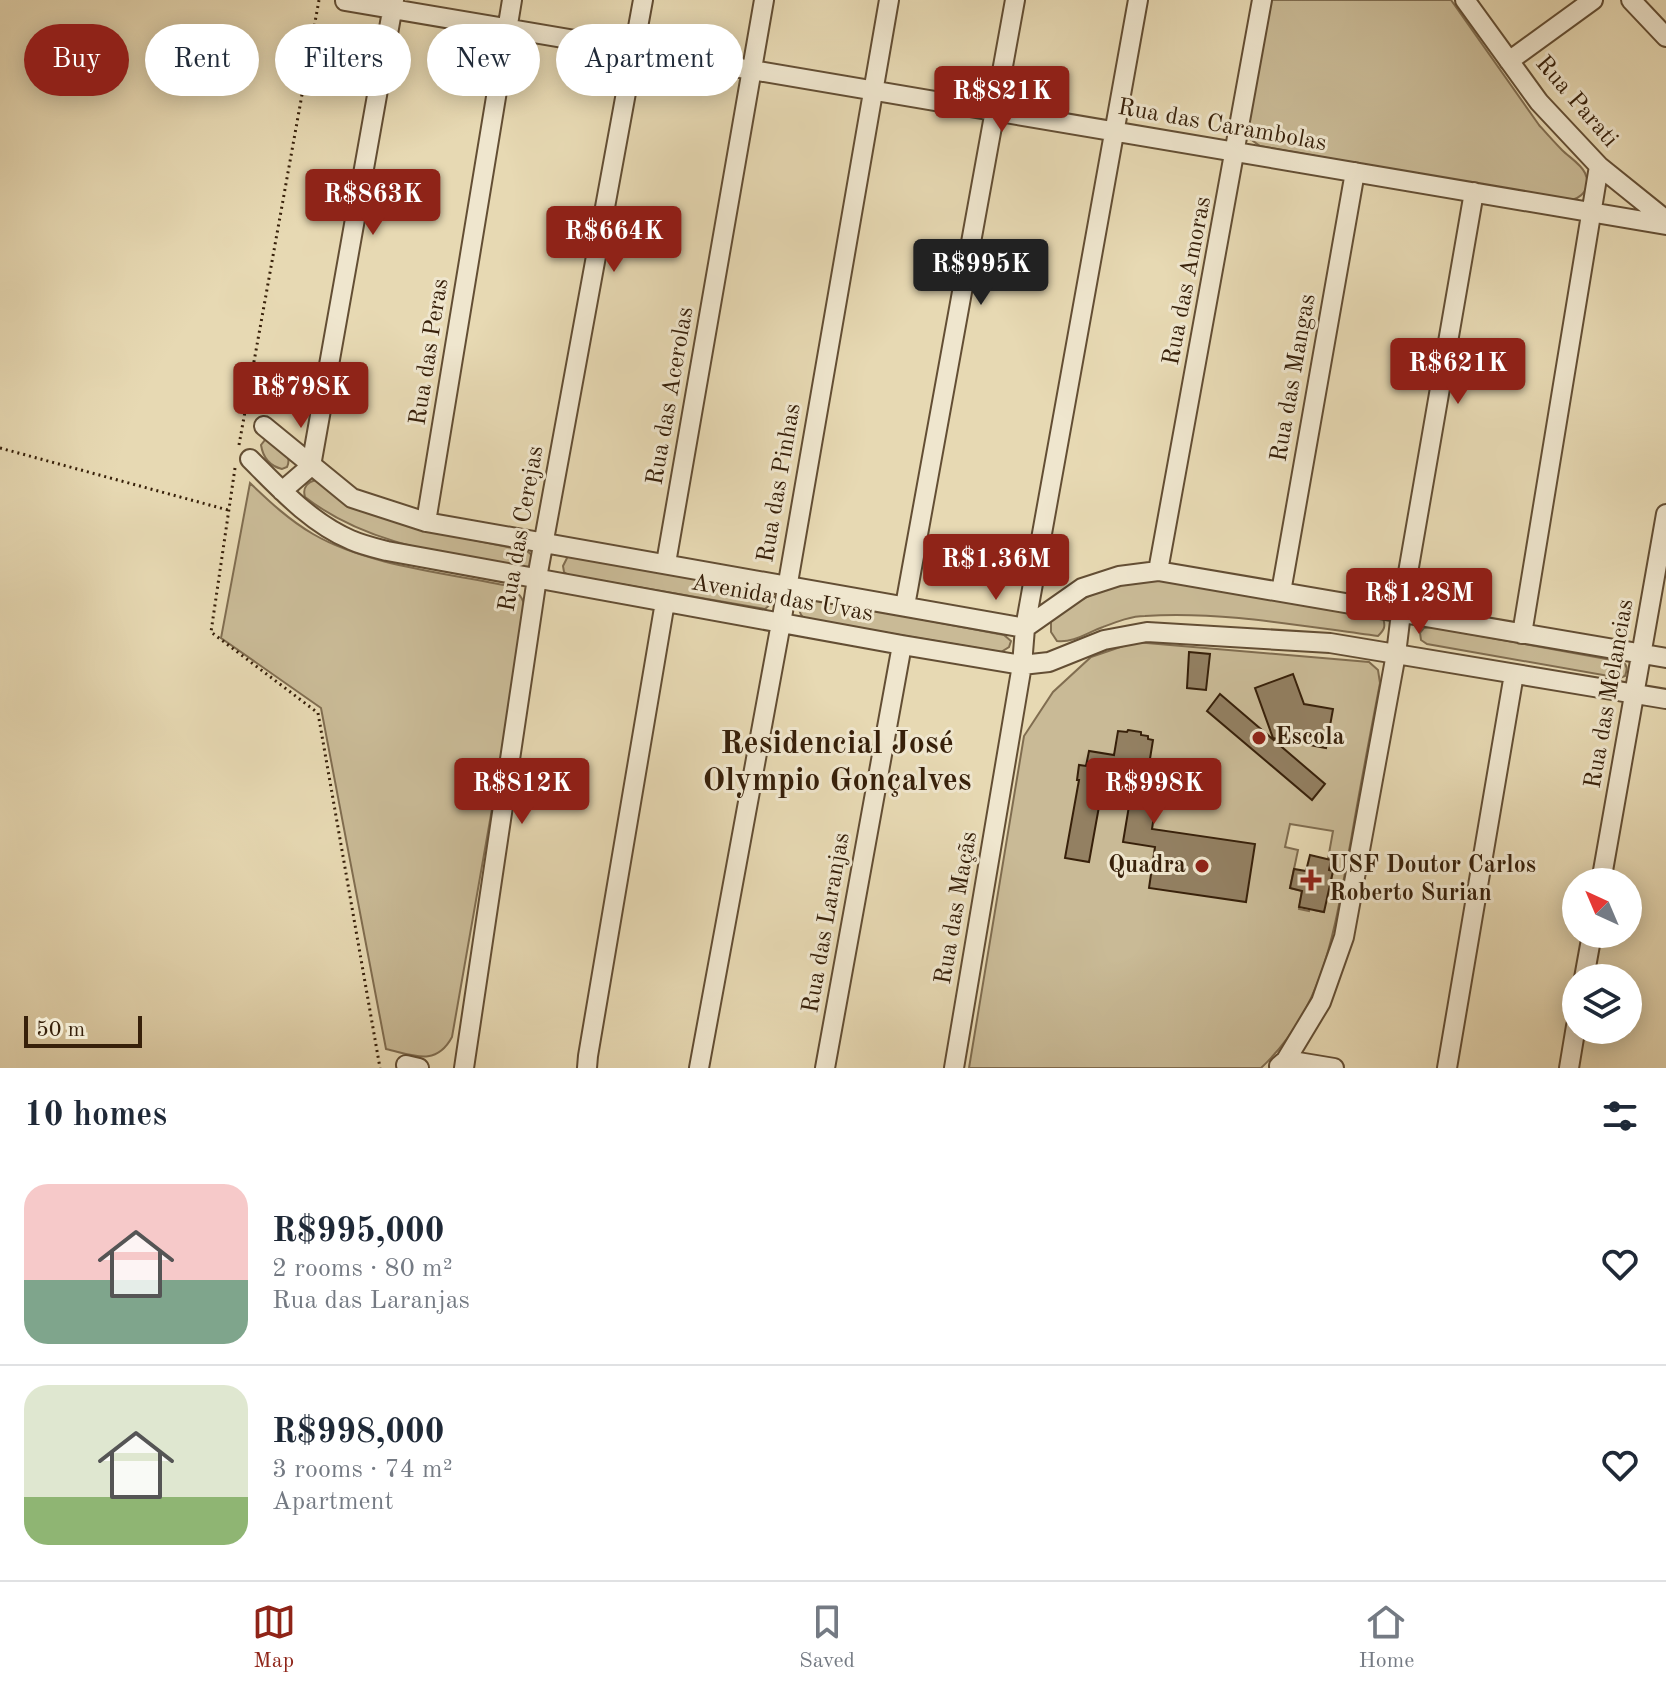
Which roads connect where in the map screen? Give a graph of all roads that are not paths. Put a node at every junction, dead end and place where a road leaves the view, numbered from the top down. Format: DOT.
graph roads {
  1 [pos="512,0"];
  2 [pos="643,0"];
  3 [pos="764,0"];
  4 [pos="889,0"];
  5 [pos="1015,0"];
  6 [pos="1138,0"];
  7 [pos="1262,0"];
  8 [pos="1465,0"];
  9 [pos="1593,0"];
  10 [pos="1631,0"];
  11 [pos="345,1"];
  12 [pos="393,5"];
  13 [pos="483,24"];
  14 [pos="508,24"];
  15 [pos="639,24"];
  16 [pos="1666,37"];
  17 [pos="1509,61"];
  18 [pos="743,69"];
  19 [pos="752,71"];
  20 [pos="873,91"];
  21 [pos="496,96"];
  22 [pos="625,96"];
  23 [pos="995,111"];
  24 [pos="1115,132"];
  25 [pos="1236,152"];
  26 [pos="1599,166"];
  27 [pos="1355,172"];
  28 [pos="1474,192"];
  29 [pos="1591,212"];
  30 [pos="1666,222"];
  31 [pos="264,426"];
  32 [pos="241,457"];
  33 [pos="311,466"];
  34 [pos="282,491"];
  35 [pos="1666,514"];
  36 [pos="426,522"];
  37 [pos="543,541"];
  38 [pos="666,563"];
  39 [pos="1158,571"];
  40 [pos="537,578"];
  41 [pos="786,585"];
  42 [pos="1281,592"];
  43 [pos="665,602"];
  44 [pos="905,606"];
  45 [pos="1401,613"];
  46 [pos="781,623"];
  47 [pos="1025,628"];
  48 [pos="1522,634"];
  49 [pos="902,645"];
  50 [pos="1396,654"];
  51 [pos="1641,654"];
  52 [pos="1666,658"];
  53 [pos="1022,665"];
  54 [pos="1514,674"];
  55 [pos="1634,694"];
  56 [pos="1666,699"];
  57 [pos="1603,868"];
  58 [pos="1573,1044"];
  59 [pos="1282,1064"];
  60 [pos="464,1068"];
  61 [pos="587,1068"];
  62 [pos="699,1068"];
  63 [pos="825,1068"];
  64 [pos="954,1068"];
  65 [pos="1334,1068"];
  66 [pos="1447,1068"];
  67 [pos="1569,1068"];
  1 -- 14 [label="street, Rua das Peras"];
  2 -- 15 [label="street, Rua das Cerejas"];
  3 -- 19 [label="street, Rua das Acerolas"];
  4 -- 20 [label="street, Rua das Pinhas"];
  5 -- 23 [label="street"];
  6 -- 24 [label="street, Rua das Maçãs"];
  7 -- 25 [label="street, Rua das Amoras"];
  8 -- 17 [label="street, Rua Parati"];
  9 -- 17 [label="street"];
  10 -- 16 [label="street"];
  11 -- 12 [label="street, Rua das Carambolas"];
  12 -- 13 [label="street, Rua das Carambolas"];
  12 -- 33 [label="street"];
  17 -- 26 [label="street, Rua Parati"];
  18 -- 19 [label="street, Rua das Carambolas"];
  19 -- 20 [label="street, Rua das Carambolas"];
  19 -- 38 [label="street, Rua das Acerolas"];
  20 -- 23 [label="street, Rua das Carambolas"];
  20 -- 41 [label="street, Rua das Pinhas"];
  21 -- 36 [label="street, Rua das Peras"];
  22 -- 37 [label="street, Rua das Cerejas"];
  23 -- 24 [label="street, Rua das Carambolas"];
  23 -- 44 [label="street"];
  24 -- 25 [label="street, Rua das Carambolas"];
  24 -- 47 [label="street, Rua das Maçãs"];
  25 -- 27 [label="street, Rua das Carambolas"];
  25 -- 39 [label="street, Rua das Amoras"];
  26 -- 29 [label="street"];
  26 -- 30 [label="street, Rua Parati"];
  27 -- 28 [label="street, Rua das Carambolas"];
  27 -- 42 [label="street, Rua das Mangas"];
  28 -- 29 [label="street, Rua das Carambolas"];
  28 -- 45 [label="street"];
  29 -- 30 [label="street, Rua das Carambolas"];
  29 -- 48 [label="street"];
  31 -- 33 [label="street, Avenida das Uvas"];
  32 -- 34 [label="street, Avenida das Uvas"];
  33 -- 34 [label="street"];
  33 -- 36 [label="street, Avenida das Uvas"];
  34 -- 40 [label="street, Avenida das Uvas"];
  35 -- 51 [label="street, Rua das Melancias"];
  36 -- 37 [label="street, Avenida das Uvas"];
  37 -- 38 [label="street, Avenida das Uvas"];
  37 -- 40 [label="street, Rua das Cerejas"];
  38 -- 41 [label="street, Avenida das Uvas"];
  39 -- 42 [label="street"];
  39 -- 47 [label="street"];
  40 -- 43 [label="street, Avenida das Uvas"];
  40 -- 60 [label="street, Rua das Cerejas"];
  41 -- 44 [label="street, Avenida das Uvas"];
  41 -- 46 [label="street, Rua das Pinhas"];
  42 -- 45 [label="street"];
  43 -- 46 [label="street, Avenida das Uvas"];
  43 -- 61 [label="street"];
  44 -- 47 [label="street, Avenida das Uvas"];
  45 -- 48 [label="street"];
  45 -- 50 [label="street"];
  46 -- 49 [label="street, Avenida das Uvas"];
  46 -- 62 [label="street, Rua das Pinhas"];
  47 -- 53 [label="street, Rua das Maçãs"];
  48 -- 51 [label="street"];
  49 -- 53 [label="street, Avenida das Uvas"];
  49 -- 63 [label="street, Rua das Laranjas"];
  50 -- 53 [label="street, Avenida das Uvas"];
  50 -- 54 [label="street, Avenida das Uvas"];
  50 -- 59 [label="street"];
  51 -- 52 [label="street"];
  51 -- 55 [label="street, Rua das Melancias"];
  53 -- 64 [label="street, Rua das Maçãs"];
  54 -- 55 [label="street, Avenida das Uvas"];
  54 -- 66 [label="street"];
  55 -- 56 [label="street, Avenida das Uvas"];
  55 -- 57 [label="street, Rua das Melancias"];
  58 -- 67 [label="street"];
  59 -- 65 [label="street"];
}
